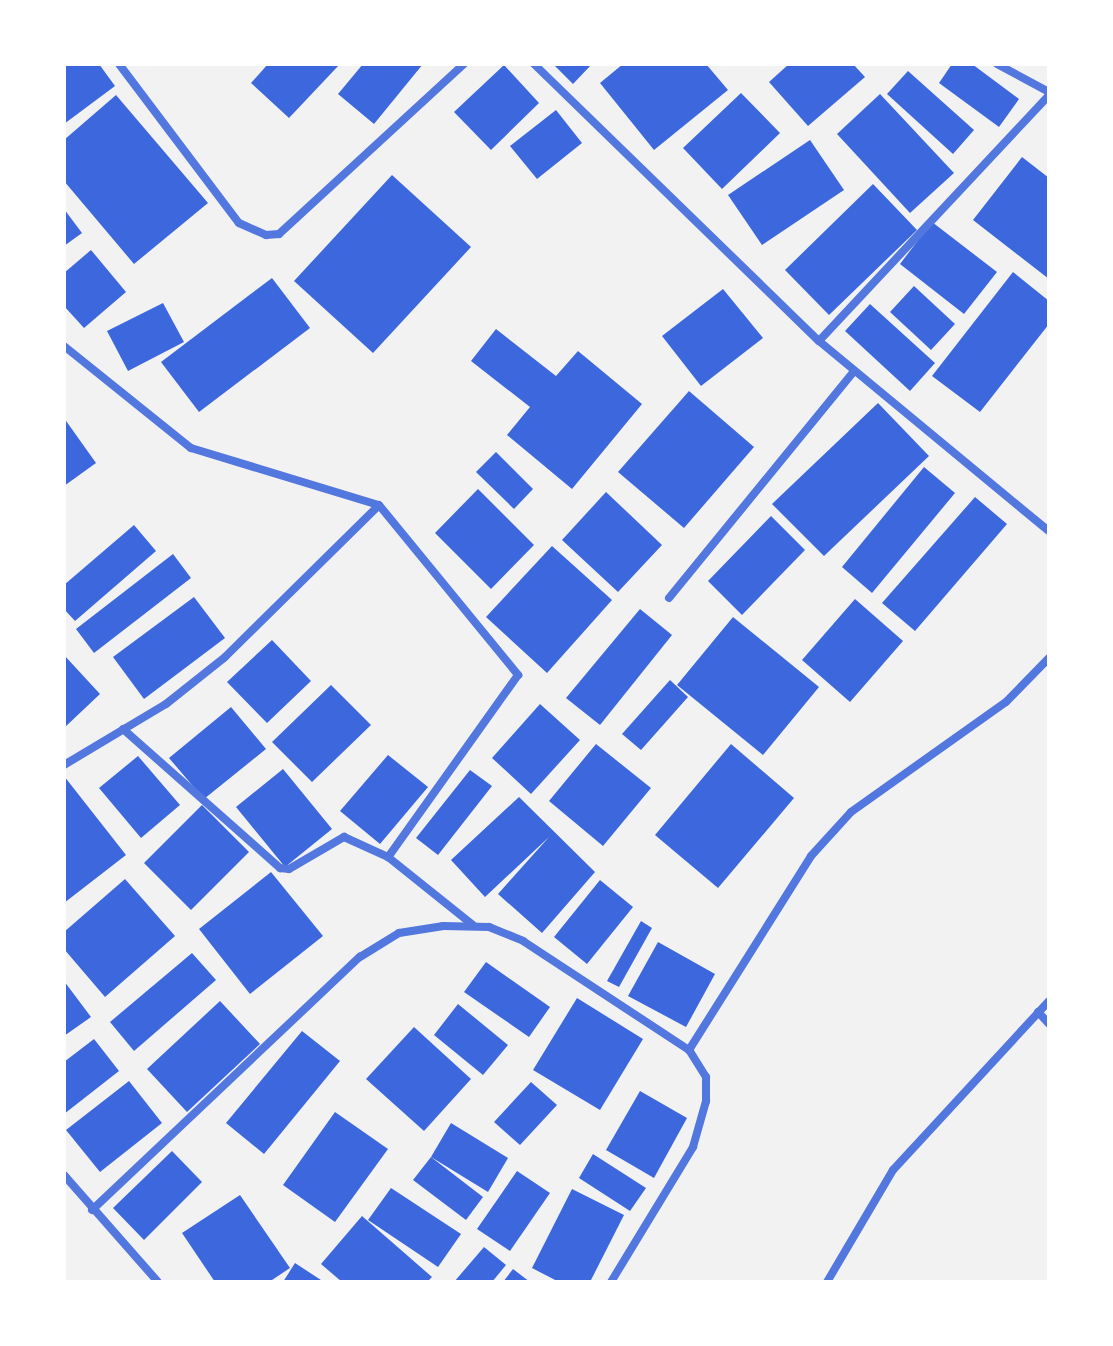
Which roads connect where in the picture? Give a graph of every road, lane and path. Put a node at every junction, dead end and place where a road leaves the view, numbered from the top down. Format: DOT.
graph roads {
  1 [pos="119,64"];
  2 [pos="464,64"];
  3 [pos="534,64"];
  4 [pos="997,64"];
  5 [pos="1049,94"];
  6 [pos="819,341"];
  7 [pos="66,353"];
  8 [pos="854,371"];
  9 [pos="379,505"];
  10 [pos="1049,531"];
  11 [pos="669,598"];
  12 [pos="1049,658"];
  13 [pos="123,729"];
  14 [pos="64,765"];
  15 [pos="388,857"];
  16 [pos="473,926"];
  17 [pos="1049,1001"];
  18 [pos="1038,1012"];
  19 [pos="1049,1024"];
  20 [pos="689,1050"];
  21 [pos="64,1175"];
  22 [pos="92,1210"];
  23 [pos="158,1282"];
  24 [pos="611,1282"];
  25 [pos="827,1282"];
  1 -- 2 [label="street"];
  3 -- 6 [label="street"];
  4 -- 5 [label="street"];
  5 -- 6 [label="street"];
  6 -- 8 [label="street"];
  7 -- 9 [label="street"];
  8 -- 10 [label="street"];
  8 -- 11 [label="street"];
  9 -- 13 [label="street"];
  9 -- 15 [label="street"];
  12 -- 20 [label="street"];
  13 -- 14 [label="street"];
  13 -- 15 [label="street"];
  15 -- 16 [label="street"];
  16 -- 20 [label="street"];
  16 -- 22 [label="street"];
  17 -- 18 [label="street"];
  18 -- 19 [label="street"];
  18 -- 25 [label="street"];
  20 -- 24 [label="street"];
  21 -- 22 [label="street"];
  22 -- 23 [label="street"];
}
